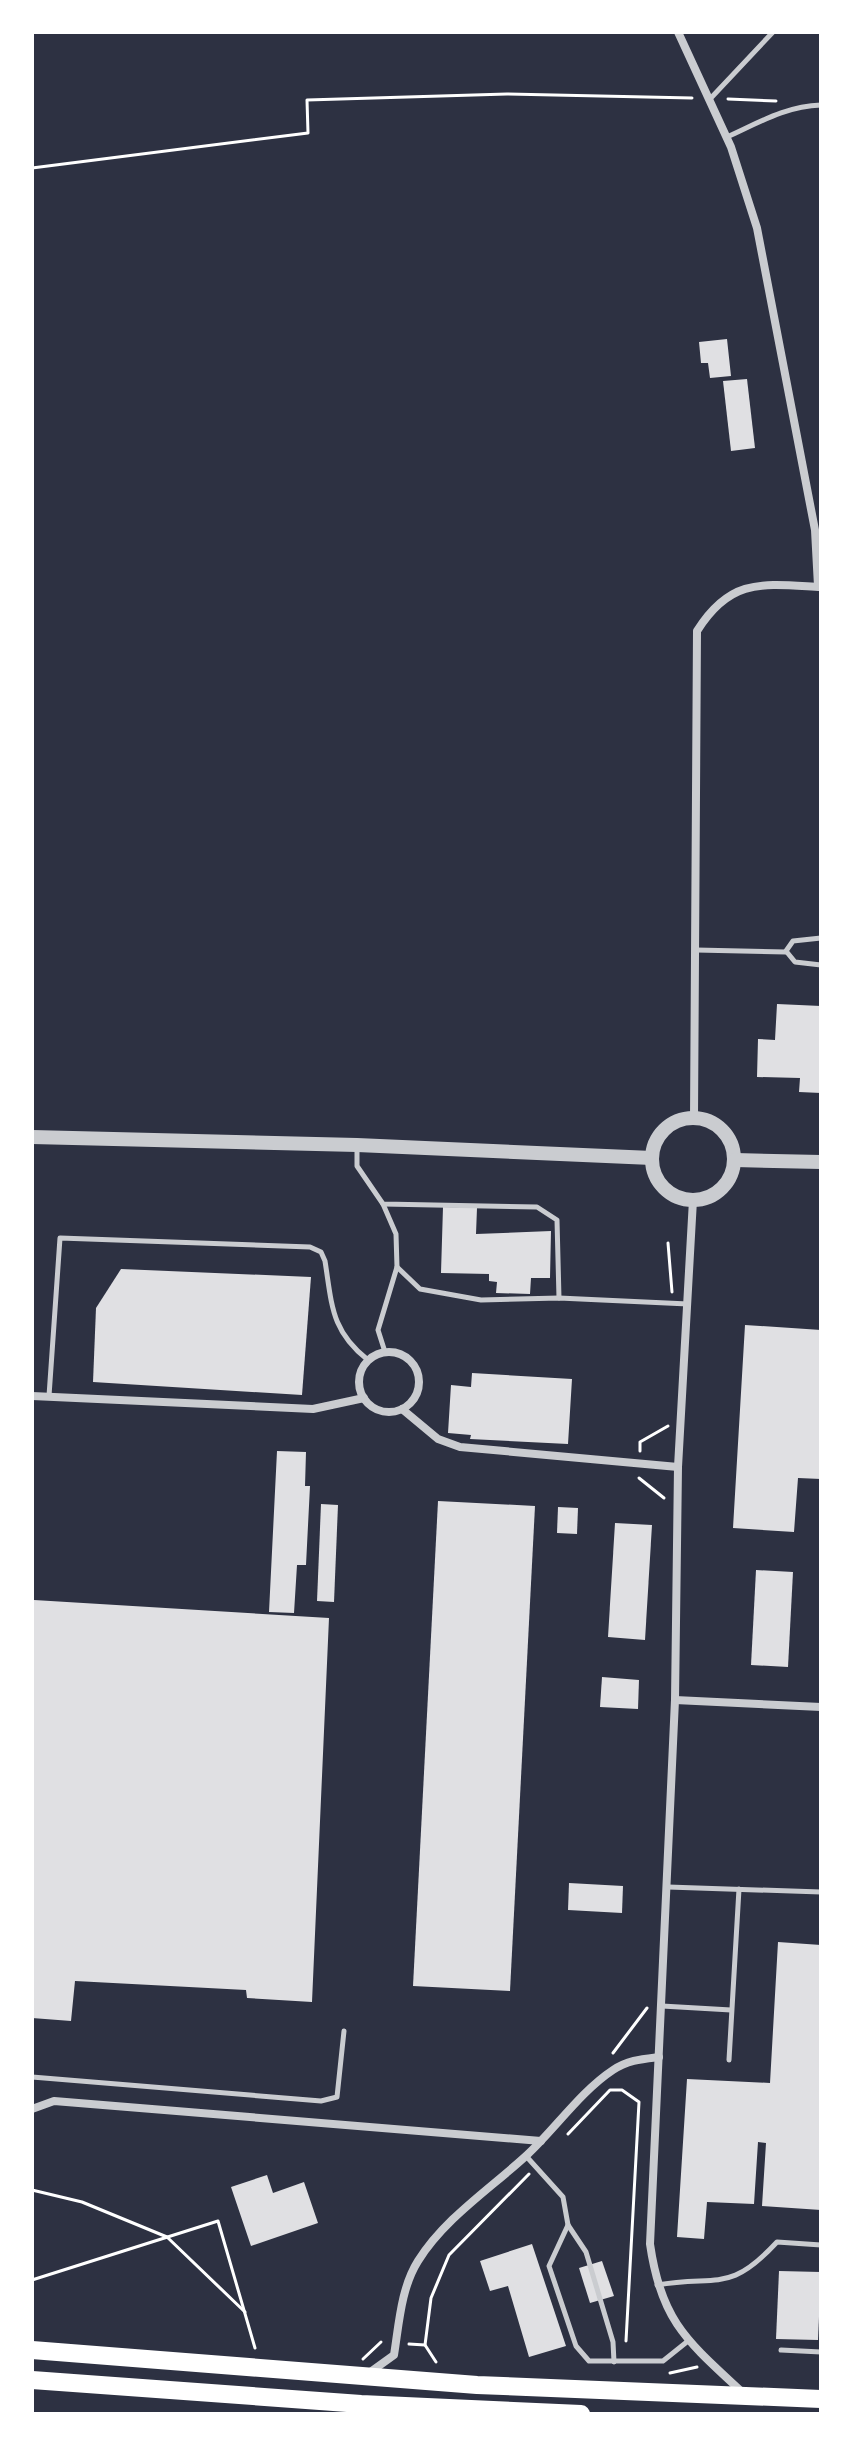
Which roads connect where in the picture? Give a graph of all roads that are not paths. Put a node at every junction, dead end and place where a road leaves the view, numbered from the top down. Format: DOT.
graph roads {
  1 [pos="678,32"];
  2 [pos="773,32"];
  3 [pos="710,99"];
  4 [pos="821,105"];
  5 [pos="727,137"];
  6 [pos="820,586"];
  7 [pos="821,938"];
  8 [pos="696,950"];
  9 [pos="786,952"];
  10 [pos="821,965"];
  11 [pos="694,1118"];
  12 [pos="32,1137"];
  13 [pos="357,1145"];
  14 [pos="652,1158"];
  15 [pos="735,1160"];
  16 [pos="821,1162"];
  17 [pos="693,1200"];
  18 [pos="383,1204"];
  19 [pos="397,1267"];
  20 [pos="559,1298"];
  21 [pos="689,1304"];
  22 [pos="385,1352"];
  23 [pos="368,1360"];
  24 [pos="32,1396"];
  25 [pos="49,1397"];
  26 [pos="364,1398"];
  27 [pos="402,1409"];
  28 [pos="678,1467"];
  29 [pos="675,1700"];
  30 [pos="821,1707"];
  31 [pos="668,1887"];
  32 [pos="739,1889"];
  33 [pos="821,1892"];
  34 [pos="661,2005"];
  35 [pos="731,2010"];
  36 [pos="344,2031"];
  37 [pos="659,2057"];
  38 [pos="729,2060"];
  39 [pos="32,2077"];
  40 [pos="32,2109"];
  41 [pos="541,2141"];
  42 [pos="526,2156"];
  43 [pos="568,2225"];
  44 [pos="821,2245"];
  45 [pos="656,2285"];
  46 [pos="688,2341"];
  47 [pos="32,2350"];
  48 [pos="781,2350"];
  49 [pos="821,2352"];
  50 [pos="614,2362"];
  51 [pos="368,2374"];
  52 [pos="32,2380"];
  53 [pos="745,2395"];
  54 [pos="821,2399"];
  55 [pos="581,2414"];
  1 -- 3 [label="street"];
  2 -- 3 [label="lane"];
  3 -- 5 [label="street"];
  4 -- 5 [label="lane"];
  5 -- 6 [label="street"];
  6 -- 8 [label="street"];
  7 -- 9 [label="lane"];
  8 -- 9 [label="lane"];
  8 -- 11 [label="street"];
  9 -- 10 [label="lane"];
  11 -- 14 [label="street"];
  11 -- 15 [label="street"];
  12 -- 13 [label="street"];
  13 -- 14 [label="street"];
  13 -- 18 [label="lane"];
  14 -- 17 [label="street"];
  15 -- 16 [label="street"];
  15 -- 17 [label="street"];
  17 -- 21 [label="street"];
  18 -- 19 [label="lane"];
  18 -- 20 [label="lane"];
  19 -- 20 [label="lane"];
  19 -- 22 [label="lane"];
  20 -- 21 [label="lane"];
  21 -- 28 [label="street"];
  22 -- 23 [label="street"];
  22 -- 27 [label="street"];
  23 -- 25 [label="lane"];
  23 -- 26 [label="street"];
  24 -- 25 [label="street"];
  25 -- 26 [label="street"];
  26 -- 27 [label="street"];
  27 -- 28 [label="street"];
  28 -- 29 [label="street"];
  29 -- 30 [label="street"];
  29 -- 31 [label="street"];
  31 -- 32 [label="lane"];
  31 -- 34 [label="street"];
  32 -- 33 [label="lane"];
  32 -- 35 [label="lane"];
  34 -- 35 [label="lane"];
  34 -- 37 [label="street"];
  35 -- 38 [label="lane"];
  36 -- 39 [label="lane"];
  37 -- 41 [label="street"];
  37 -- 45 [label="street"];
  40 -- 41 [label="street"];
  41 -- 42 [label="street"];
  42 -- 43 [label="lane"];
  42 -- 51 [label="street"];
  43 -- 50 [label="lane"];
  43 -- 50 [label="lane"];
  44 -- 45 [label="lane"];
  45 -- 46 [label="street"];
  46 -- 50 [label="lane"];
  46 -- 53 [label="street"];
  47 -- 51 [label="main road"];
  48 -- 49 [label="lane"];
  51 -- 53 [label="main road"];
  52 -- 55 [label="main road"];
  53 -- 54 [label="main road"];
}
